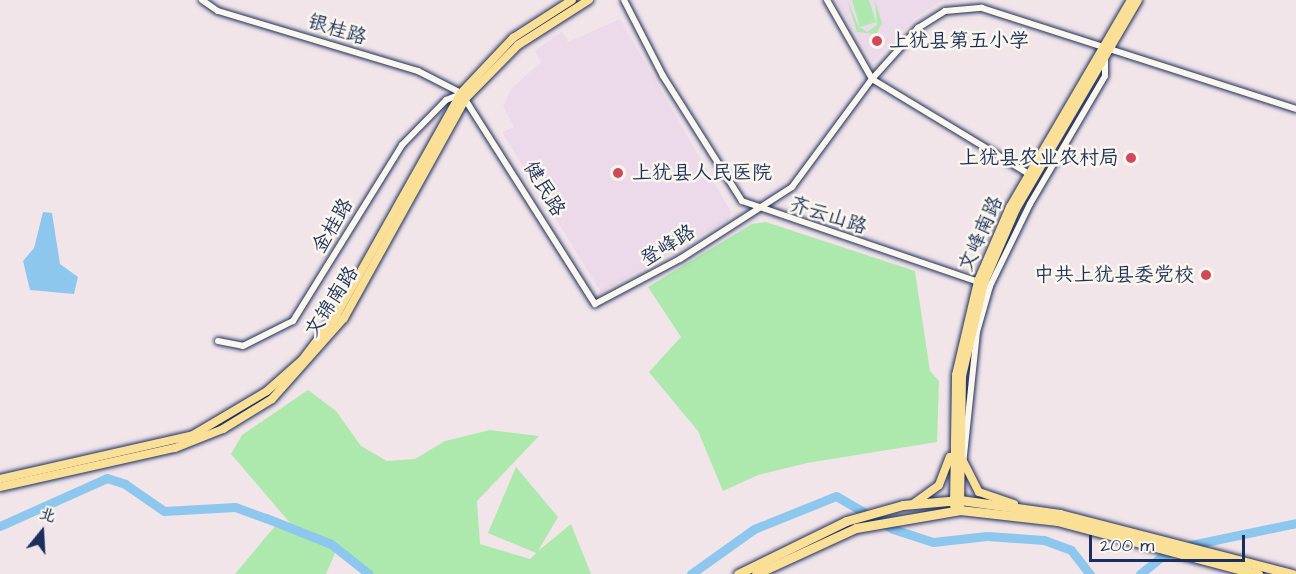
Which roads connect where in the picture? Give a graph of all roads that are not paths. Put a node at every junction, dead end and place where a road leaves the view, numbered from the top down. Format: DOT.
graph roads {
  1 [pos="202,0"];
  2 [pos="572,0"];
  3 [pos="589,0"];
  4 [pos="624,0"];
  5 [pos="827,0"];
  6 [pos="1131,0"];
  7 [pos="1138,0"];
  8 [pos="1107,46"];
  9 [pos="1106,55"];
  10 [pos="872,79"];
  11 [pos="464,96"];
  12 [pos="1296,109"];
  13 [pos="1031,176"];
  14 [pos="753,209"];
  15 [pos="984,283"];
  16 [pos="596,304"];
  17 [pos="218,341"];
  18 [pos="956,450"];
  19 [pos="961,467"];
  20 [pos="0,479"];
  21 [pos="0,487"];
  22 [pos="908,505"];
  23 [pos="957,505"];
  24 [pos="1015,505"];
  25 [pos="1059,518"];
  26 [pos="738,574"];
  27 [pos="756,574"];
  28 [pos="1258,574"];
  29 [pos="1292,574"];
  1 -- 11 [label="street, 银桂路"];
  2 -- 11 [label="main road, 文锦南路"];
  3 -- 11 [label="main road, 文锦南路"];
  4 -- 14 [label="street, 齐云山路"];
  5 -- 10 [label="street"];
  6 -- 8 [label="main road, 文峰南路"];
  7 -- 8 [label="main road, 文峰南路"];
  8 -- 9 [label="main road, 文峰南路"];
  8 -- 10 [label="street, 登峰路"];
  8 -- 12 [label="street, 登峰路"];
  8 -- 13 [label="main road, 文峰南路"];
  9 -- 13 [label="main road, 文峰南路"];
  9 -- 15 [label="street"];
  10 -- 13 [label="street"];
  10 -- 14 [label="street, 登峰路"];
  11 -- 16 [label="street, 健民路"];
  11 -- 17 [label="street, 金桂路"];
  11 -- 20 [label="main road, 文锦南路"];
  11 -- 21 [label="main road, 文锦南路"];
  13 -- 15 [label="main road, 文峰南路"];
  14 -- 15 [label="street, 齐云山路"];
  14 -- 16 [label="street, 登峰路"];
  15 -- 18 [label="main road, 文峰南路"];
  15 -- 19 [label="street"];
  18 -- 19 [label="main road, 文峰南路"];
  18 -- 22 [label="main road"];
  18 -- 23 [label="main road, 文峰南路"];
  19 -- 23 [label="main road, 文峰南路"];
  19 -- 24 [label="main road"];
  22 -- 23 [label="highway"];
  22 -- 26 [label="highway"];
  23 -- 24 [label="highway"];
  23 -- 25 [label="highway"];
  23 -- 27 [label="highway"];
  24 -- 25 [label="highway"];
  25 -- 28 [label="highway"];
  25 -- 29 [label="highway"];
}
